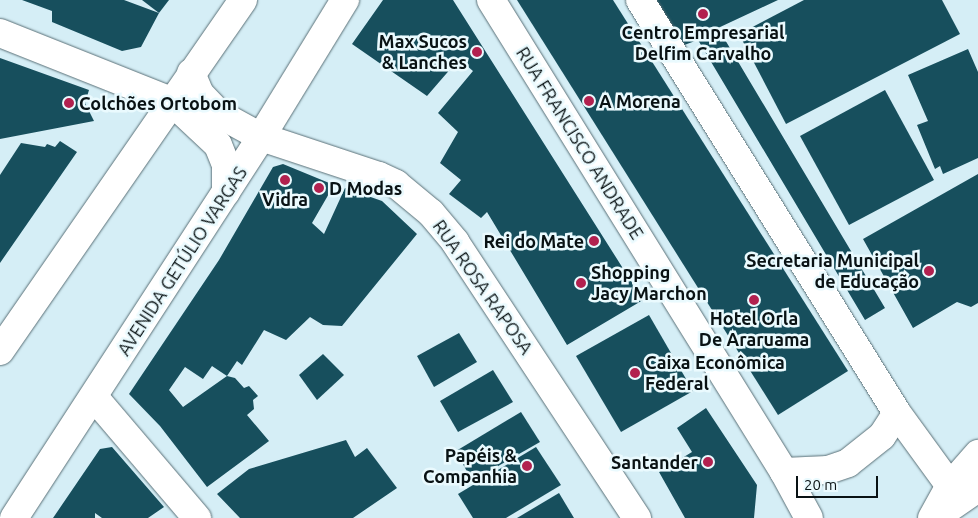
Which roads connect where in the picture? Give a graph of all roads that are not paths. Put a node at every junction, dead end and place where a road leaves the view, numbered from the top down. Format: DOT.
graph roads {
  1 [pos="242,0"];
  2 [pos="345,0"];
  3 [pos="491,0"];
  4 [pos="640,0"];
  5 [pos="0,32"];
  6 [pos="191,72"];
  7 [pos="172,101"];
  8 [pos="262,137"];
  9 [pos="226,192"];
  10 [pos="0,351"];
  11 [pos="94,397"];
  12 [pos="897,413"];
  13 [pos="978,454"];
  14 [pos="784,472"];
  15 [pos="950,486"];
  16 [pos="978,488"];
  17 [pos="14,518"];
  18 [pos="197,518"];
  19 [pos="637,518"];
  20 [pos="809,518"];
  21 [pos="933,518"];
  1 -- 6 [label="main road"];
  2 -- 8 [label="main road, AVENIDA GETÚLIO VARGAS"];
  3 -- 14 [label="main road, RUA FRANCISCO ANDRADE"];
  4 -- 12 [label="main road"];
  5 -- 7 [label="main road"];
  6 -- 7 [label="main road"];
  6 -- 8 [label="main road, RUA ROSA RAPOSA"];
  7 -- 9 [label="main road"];
  7 -- 10 [label="main road"];
  8 -- 9 [label="main road, AVENIDA GETÚLIO VARGAS"];
  8 -- 19 [label="main road, RUA ROSA RAPOSA"];
  9 -- 11 [label="main road, AVENIDA GETÚLIO VARGAS"];
  11 -- 17 [label="main road, AVENIDA GETÚLIO VARGAS"];
  11 -- 18 [label="main road"];
  12 -- 14 [label="main road"];
  12 -- 15 [label="main road"];
  13 -- 15 [label="main road"];
  14 -- 20 [label="main road, RUA FRANCISCO ANDRADE"];
  15 -- 21 [label="main road"];
  16 -- 21 [label="main road"];
}
